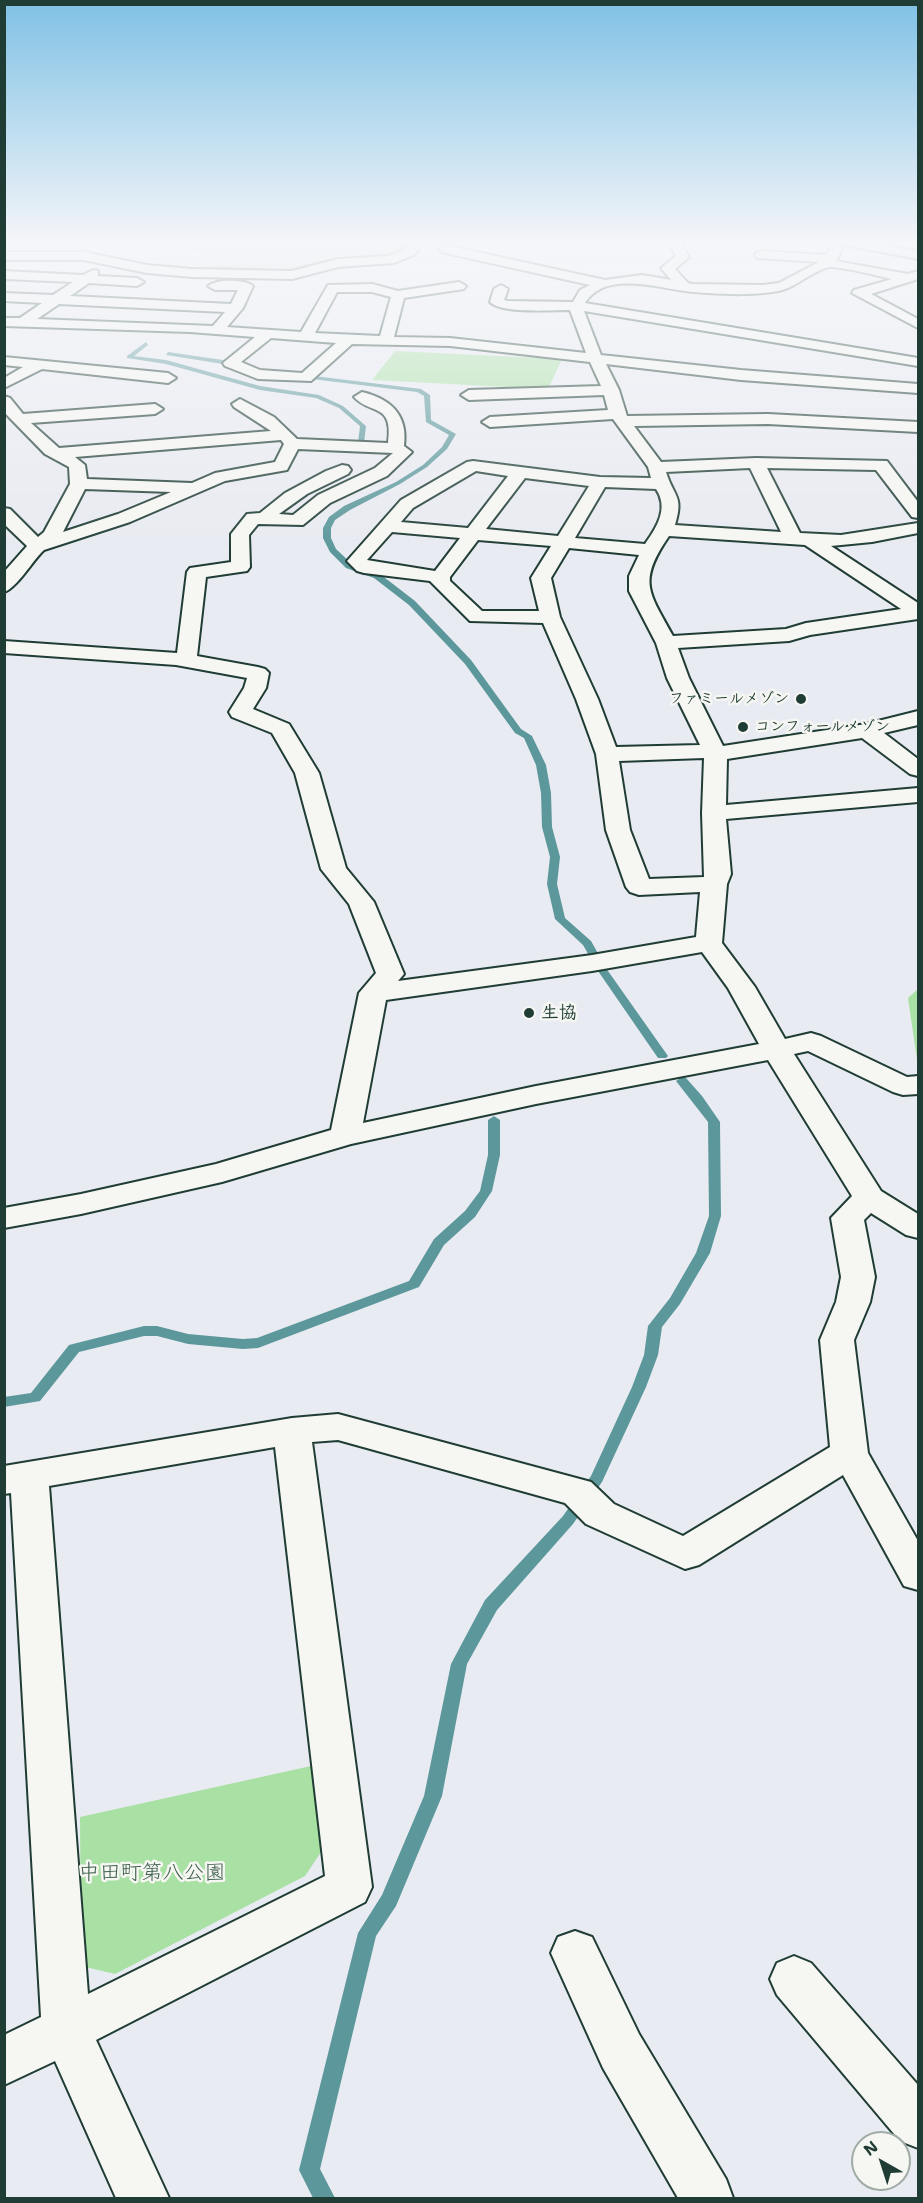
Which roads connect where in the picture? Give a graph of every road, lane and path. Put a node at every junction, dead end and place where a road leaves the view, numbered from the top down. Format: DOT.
graph roads {
  1 [pos="254,345"];
  2 [pos="343,345"];
  3 [pos="477,345"];
  4 [pos="589,345"];
  5 [pos="710,345"];
  6 [pos="780,345"];
  7 [pos="918,354"];
  8 [pos="594,357"];
  9 [pos="824,357"];
  10 [pos="902,360"];
  11 [pos="4,361"];
  12 [pos="918,362"];
  13 [pos="40,364"];
  14 [pos="686,369"];
  15 [pos="168,378"];
  16 [pos="812,380"];
  17 [pos="4,384"];
  18 [pos="918,388"];
  19 [pos="611,390"];
  20 [pos="469,395"];
  21 [pos="362,397"];
  22 [pos="4,401"];
  23 [pos="240,404"];
  24 [pos="155,409"];
  25 [pos="620,418"];
  26 [pos="21,419"];
  27 [pos="490,422"];
  28 [pos="918,427"];
  29 [pos="289,440"];
  30 [pos="364,445"];
  31 [pos="395,448"];
  32 [pos="58,453"];
  33 [pos="756,464"];
  34 [pos="520,472"];
  35 [pos="659,476"];
  36 [pos="600,482"];
  37 [pos="79,484"];
  38 [pos="196,487"];
  39 [pos="4,513"];
  40 [pos="918,513"];
  41 [pos="261,514"];
  42 [pos="388,526"];
  43 [pos="918,528"];
  44 [pos="664,530"];
  45 [pos="473,534"];
  46 [pos="803,540"];
  47 [pos="561,542"];
  48 [pos="39,546"];
  49 [pos="650,550"];
  50 [pos="440,577"];
  51 [pos="4,586"];
  52 [pos="4,598"];
  53 [pos="4,608"];
  54 [pos="918,613"];
  55 [pos="550,616"];
  56 [pos="666,643"];
  57 [pos="4,646"];
  58 [pos="186,660"];
  59 [pos="918,718"];
  60 [pos="866,731"];
  61 [pos="715,753"];
  62 [pos="607,754"];
  63 [pos="918,769"];
  64 [pos="918,795"];
  65 [pos="714,813"];
  66 [pos="714,884"];
  67 [pos="709,943"];
  68 [pos="373,993"];
  69 [pos="776,1049"];
  70 [pos="918,1085"];
  71 [pos="345,1136"];
  72 [pos="869,1198"];
  73 [pos="4,1218"];
  74 [pos="918,1228"];
  75 [pos="292,1431"];
  76 [pos="849,1454"];
  77 [pos="17,1478"];
  78 [pos="918,1575"];
  79 [pos="575,1953"];
  80 [pos="794,1979"];
  81 [pos="66,2030"];
  82 [pos="4,2061"];
  83 [pos="918,2122"];
  84 [pos="144,2199"];
  85 [pos="707,2199"];
  1 -- 2 [label="street"];
  3 -- 8 [label="street"];
  4 -- 8 [label="street"];
  5 -- 14 [label="street"];
  6 -- 9 [label="street"];
  7 -- 10 [label="street"];
  8 -- 14 [label="street"];
  8 -- 19 [label="street"];
  9 -- 10 [label="street"];
  9 -- 16 [label="street"];
  10 -- 12 [label="street"];
  11 -- 13 [label="street"];
  13 -- 15 [label="street"];
  13 -- 17 [label="street"];
  14 -- 16 [label="street"];
  16 -- 18 [label="street"];
  19 -- 20 [label="street"];
  19 -- 25 [label="street"];
  21 -- 31 [label="street"];
  22 -- 26 [label="street"];
  23 -- 29 [label="street"];
  24 -- 26 [label="street"];
  25 -- 27 [label="street"];
  25 -- 28 [label="street"];
  25 -- 35 [label="street"];
  26 -- 32 [label="street"];
  29 -- 30 [label="street"];
  29 -- 32 [label="street"];
  29 -- 38 [label="street"];
  30 -- 31 [label="street"];
  30 -- 41 [label="street"];
  31 -- 41 [label="street"];
  32 -- 37 [label="street"];
  33 -- 35 [label="street"];
  33 -- 40 [label="street"];
  33 -- 46 [label="street"];
  34 -- 36 [label="street"];
  34 -- 42 [label="street"];
  34 -- 45 [label="street"];
  35 -- 36 [label="street"];
  35 -- 44 [label="street"];
  36 -- 47 [label="street"];
  37 -- 38 [label="street"];
  37 -- 48 [label="street"];
  38 -- 48 [label="street"];
  39 -- 48 [label="street"];
  41 -- 58 [label="street"];
  42 -- 45 [label="street"];
  42 -- 50 [label="street"];
  43 -- 46 [label="street"];
  44 -- 46 [label="street"];
  44 -- 49 [label="street"];
  45 -- 47 [label="street"];
  45 -- 50 [label="street"];
  46 -- 54 [label="street"];
  47 -- 49 [label="street"];
  47 -- 55 [label="street"];
  48 -- 51 [label="street"];
  49 -- 56 [label="street"];
  50 -- 55 [label="street"];
  52 -- 53 [label="street"];
  54 -- 56 [label="street"];
  55 -- 62 [label="street"];
  56 -- 61 [label="street"];
  57 -- 58 [label="street"];
  58 -- 68 [label="street"];
  59 -- 60 [label="street"];
  60 -- 61 [label="street"];
  60 -- 63 [label="street"];
  61 -- 62 [label="street"];
  61 -- 65 [label="street"];
  62 -- 66 [label="street"];
  64 -- 65 [label="street"];
  65 -- 66 [label="street"];
  66 -- 67 [label="street"];
  67 -- 68 [label="street"];
  67 -- 69 [label="street"];
  68 -- 71 [label="street"];
  69 -- 70 [label="street"];
  69 -- 71 [label="street"];
  69 -- 72 [label="street"];
  71 -- 73 [label="street"];
  72 -- 74 [label="street"];
  72 -- 76 [label="street"];
  75 -- 76 [label="street"];
  75 -- 77 [label="street"];
  75 -- 81 [label="street"];
  76 -- 78 [label="street"];
  77 -- 81 [label="street"];
  79 -- 85 [label="street"];
  80 -- 83 [label="street"];
  81 -- 82 [label="street"];
  81 -- 84 [label="street"];
}
